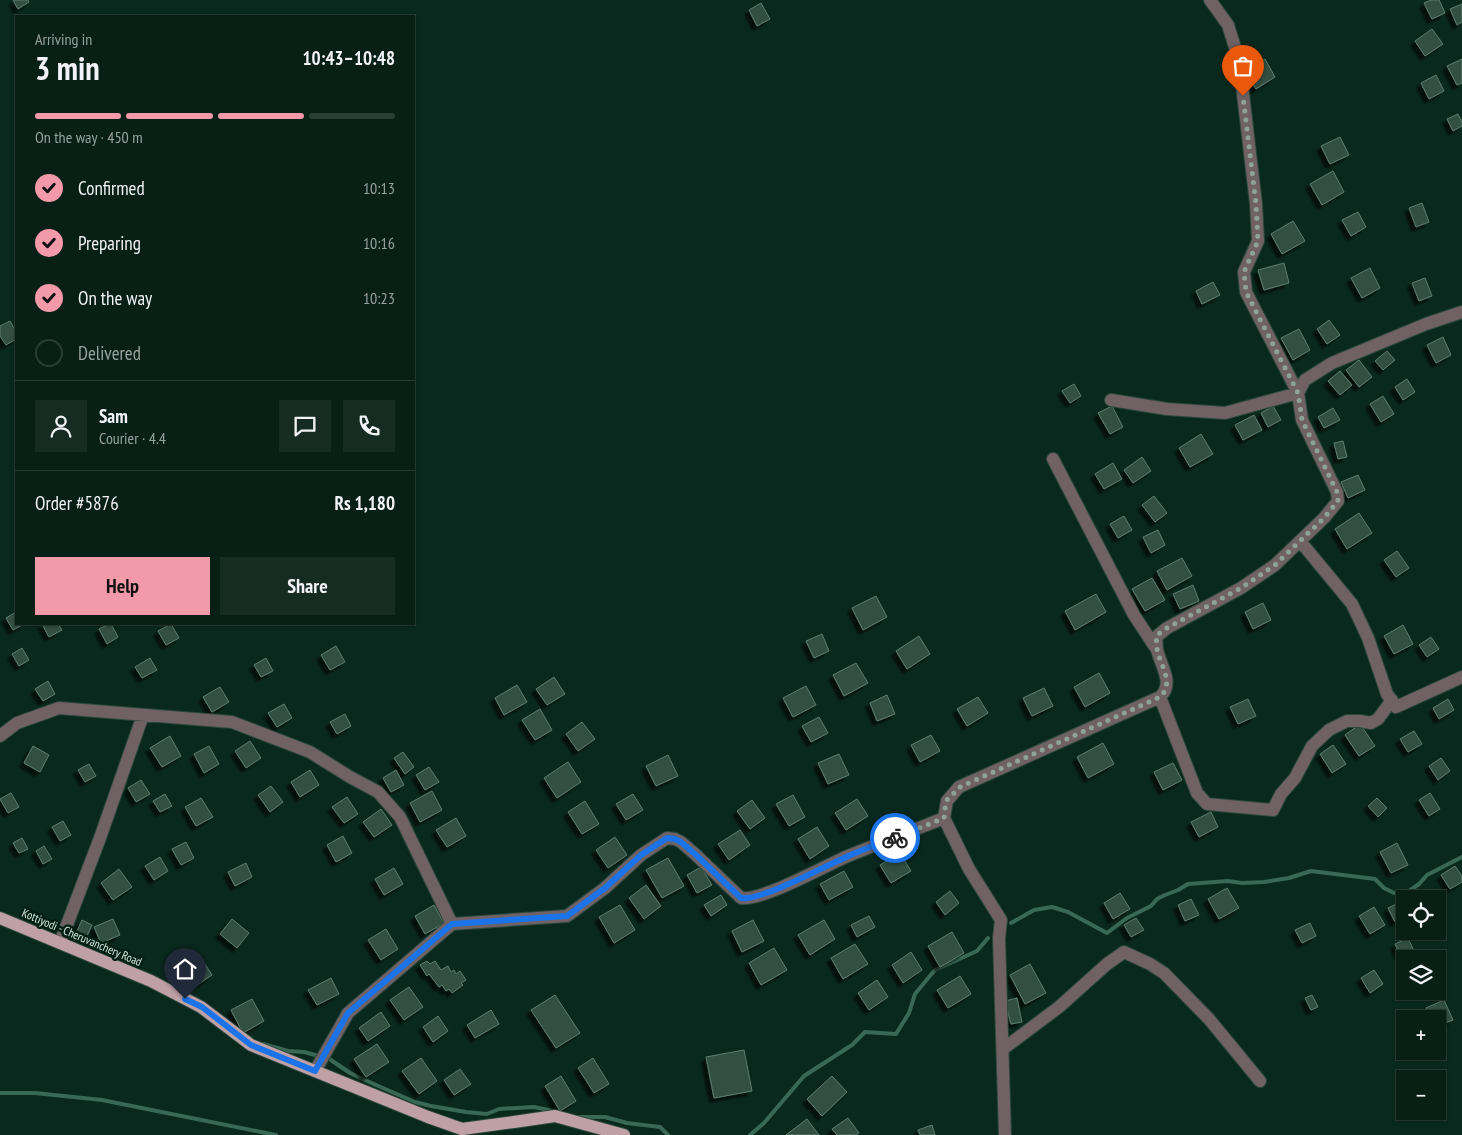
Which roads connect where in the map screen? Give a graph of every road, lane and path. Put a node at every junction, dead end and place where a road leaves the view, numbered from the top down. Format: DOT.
graph roads {
  1 [pos="1210,0"];
  2 [pos="1462,312"];
  3 [pos="1298,393"];
  4 [pos="1111,400"];
  5 [pos="1053,459"];
  6 [pos="1300,541"];
  7 [pos="1157,651"];
  8 [pos="1462,677"];
  9 [pos="1160,697"];
  10 [pos="1392,700"];
  11 [pos="143,715"];
  12 [pos="0,736"];
  13 [pos="944,818"];
  14 [pos="0,918"];
  15 [pos="452,924"];
  16 [pos="60,943"];
  17 [pos="1003,1049"];
  18 [pos="315,1071"];
  19 [pos="1260,1081"];
  20 [pos="624,1135"];
  21 [pos="1005,1135"];
  1 -- 3 [label="street"];
  2 -- 3 [label="street"];
  3 -- 4 [label="street"];
  3 -- 6 [label="street"];
  5 -- 7 [label="street"];
  6 -- 7 [label="street"];
  6 -- 10 [label="street"];
  7 -- 9 [label="street"];
  8 -- 10 [label="street"];
  9 -- 10 [label="street"];
  9 -- 13 [label="street"];
  11 -- 12 [label="street"];
  11 -- 15 [label="street"];
  11 -- 16 [label="street"];
  13 -- 15 [label="street"];
  13 -- 17 [label="street"];
  14 -- 16 [label="main road, Kottiyodi - Cheruvanchery Road"];
  15 -- 18 [label="street"];
  16 -- 18 [label="main road, Kottiyodi - Cheruvanchery Road"];
  17 -- 19 [label="street"];
  17 -- 21 [label="street"];
  18 -- 20 [label="main road, Kottiyodi - Cheruvanchery Road"];
}
